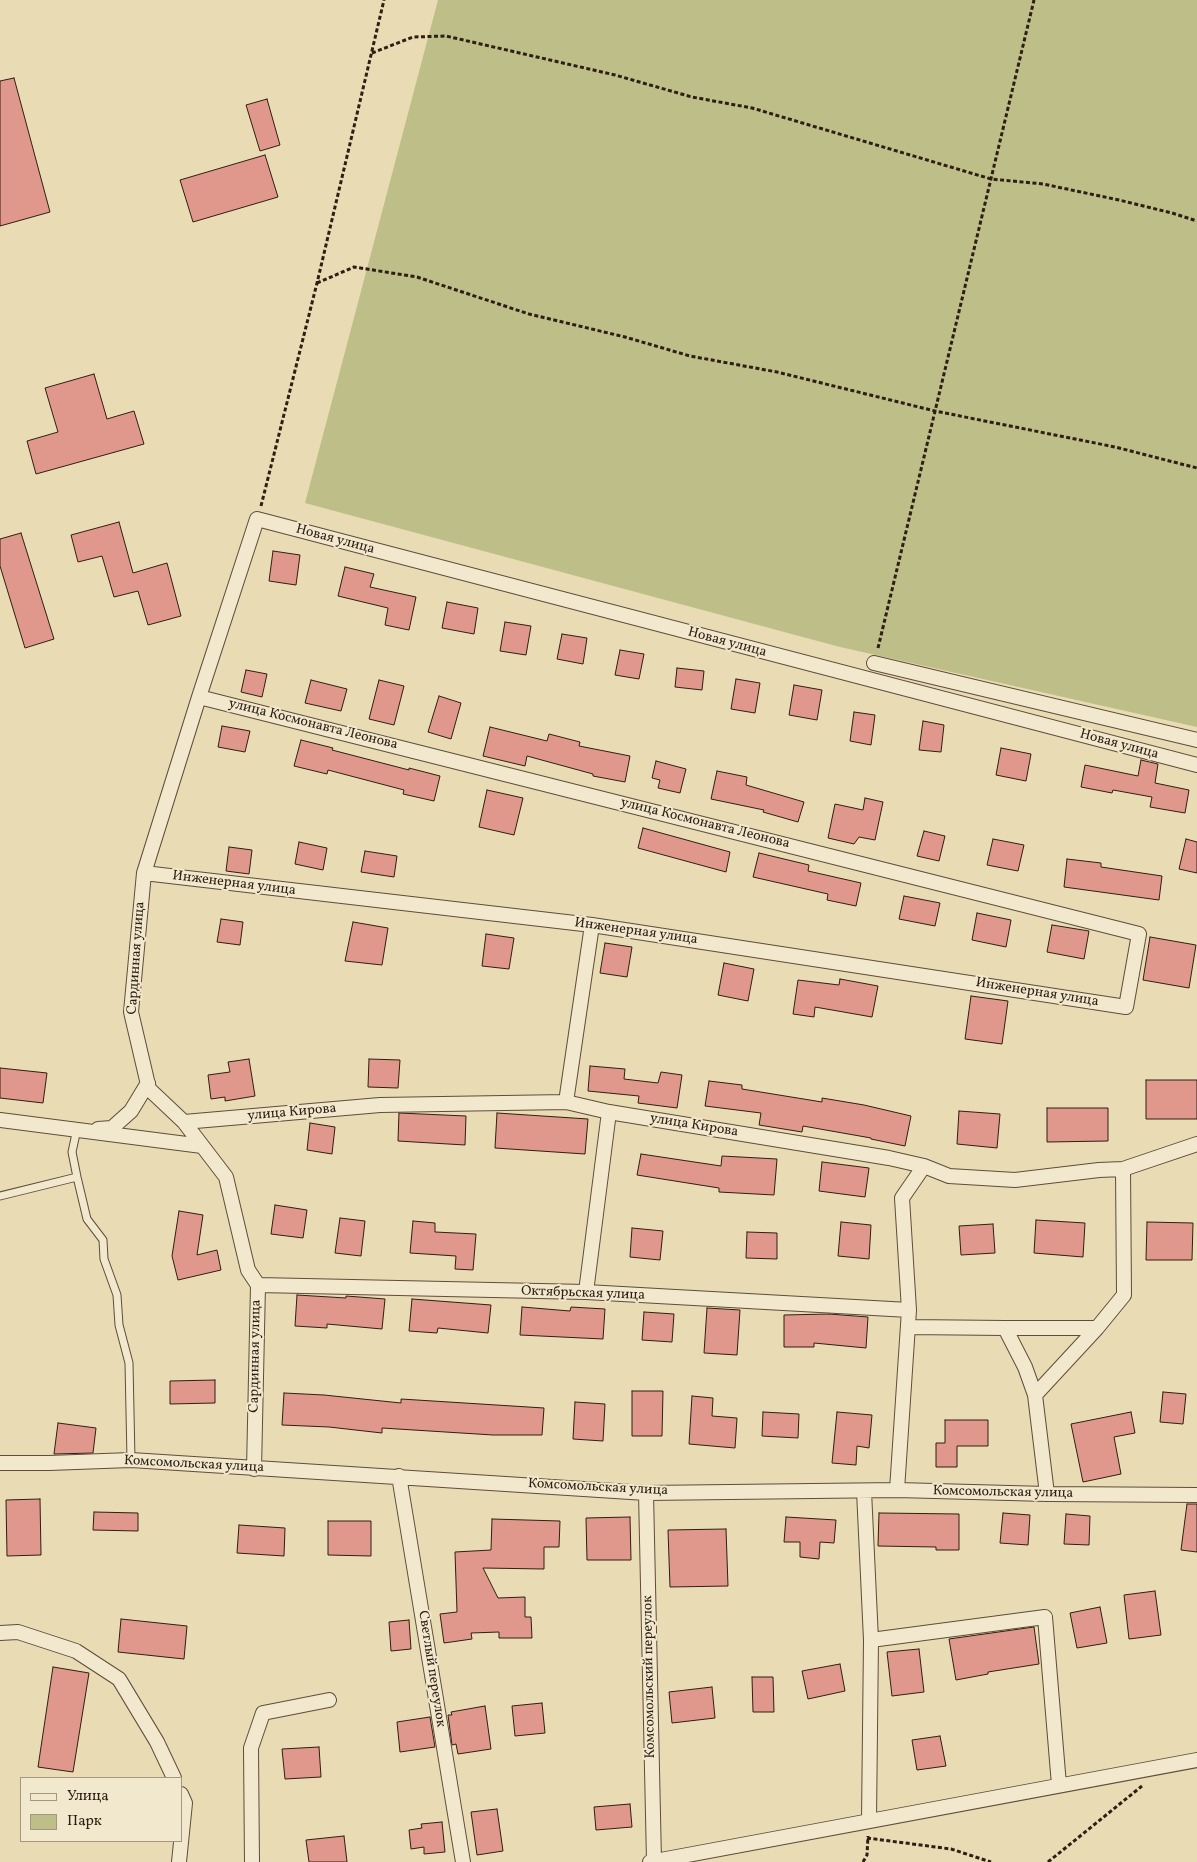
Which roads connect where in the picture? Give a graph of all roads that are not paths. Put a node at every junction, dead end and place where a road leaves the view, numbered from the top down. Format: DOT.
graph roads {
  1 [pos="257,519"];
  2 [pos="874,663"];
  3 [pos="199,696"];
  4 [pos="1197,740"];
  5 [pos="1197,766"];
  6 [pos="144,873"];
  7 [pos="592,925"];
  8 [pos="1126,1007"];
  9 [pos="148,1083"];
  10 [pos="566,1102"];
  11 [pos="609,1112"];
  12 [pos="0,1120"];
  13 [pos="184,1122"];
  14 [pos="77,1129"];
  15 [pos="1197,1144"];
  16 [pos="202,1146"];
  17 [pos="924,1166"];
  18 [pos="1123,1169"];
  19 [pos="77,1177"];
  20 [pos="0,1196"];
  21 [pos="258,1286"];
  22 [pos="586,1292"];
  23 [pos="909,1310"];
  24 [pos="908,1327"];
  25 [pos="1005,1328"];
  26 [pos="1097,1328"];
  27 [pos="1035,1395"];
  28 [pos="131,1460"];
  29 [pos="0,1463"];
  30 [pos="254,1468"];
  31 [pos="399,1476"];
  32 [pos="897,1490"];
  33 [pos="864,1491"];
  34 [pos="646,1493"];
  35 [pos="1046,1494"];
  36 [pos="1197,1495"];
  37 [pos="0,1632"];
  38 [pos="871,1640"];
  39 [pos="329,1700"];
  40 [pos="1197,1760"];
  41 [pos="174,1777"];
  42 [pos="1059,1785"];
  43 [pos="182,1796"];
  44 [pos="869,1820"];
  45 [pos="182,1832"];
  46 [pos="181,1842"];
  47 [pos="179,1862"];
  48 [pos="252,1862"];
  49 [pos="463,1862"];
  50 [pos="652,1862"];
  1 -- 3 [label="street, Сардинная улица"];
  1 -- 5 [label="street, Новая улица"];
  2 -- 4 [label="street"];
  3 -- 6 [label="street, Сардинная улица"];
  3 -- 8 [label="street, улица Космонавта Леонова"];
  6 -- 7 [label="street, Инженерная улица"];
  6 -- 9 [label="street, Сардинная улица"];
  7 -- 8 [label="street, Инженерная улица"];
  7 -- 10 [label="street"];
  9 -- 13 [label="street, Сардинная улица"];
  9 -- 14 [label="street"];
  10 -- 11 [label="street, улица Кирова"];
  10 -- 13 [label="street, улица Кирова"];
  11 -- 17 [label="street, улица Кирова"];
  11 -- 22 [label="street"];
  12 -- 14 [label="street"];
  13 -- 16 [label="street, Сардинная улица"];
  14 -- 16 [label="street"];
  14 -- 19 [label="lane"];
  15 -- 18 [label="street, улица Кирова"];
  16 -- 21 [label="street, Сардинная улица"];
  17 -- 18 [label="street, улица Кирова"];
  17 -- 23 [label="street"];
  18 -- 26 [label="street"];
  19 -- 20 [label="lane"];
  19 -- 28 [label="lane"];
  21 -- 22 [label="street, Октябрьская улица"];
  21 -- 30 [label="street, Сардинная улица"];
  22 -- 23 [label="street, Октябрьская улица"];
  23 -- 24 [label="street"];
  24 -- 25 [label="street"];
  24 -- 32 [label="street"];
  25 -- 26 [label="street"];
  25 -- 27 [label="street"];
  26 -- 27 [label="street"];
  27 -- 35 [label="street"];
  28 -- 29 [label="street, Комсомольская улица"];
  28 -- 30 [label="street, Комсомольская улица"];
  30 -- 31 [label="street, Комсомольская улица"];
  31 -- 34 [label="street, Комсомольская улица"];
  31 -- 49 [label="street, Светлый переулок"];
  32 -- 33 [label="street, Комсомольская улица"];
  32 -- 35 [label="street, Комсомольская улица"];
  33 -- 34 [label="street, Комсомольская улица"];
  33 -- 38 [label="street"];
  34 -- 50 [label="street, Комсомольский переулок"];
  35 -- 36 [label="street, Комсомольская улица"];
  37 -- 41 [label="street"];
  38 -- 42 [label="street"];
  38 -- 44 [label="street"];
  39 -- 48 [label="street"];
  40 -- 42 [label="street"];
  42 -- 44 [label="street"];
  43 -- 45 [label="street"];
  44 -- 50 [label="street"];
  46 -- 47 [label="street"];
}
